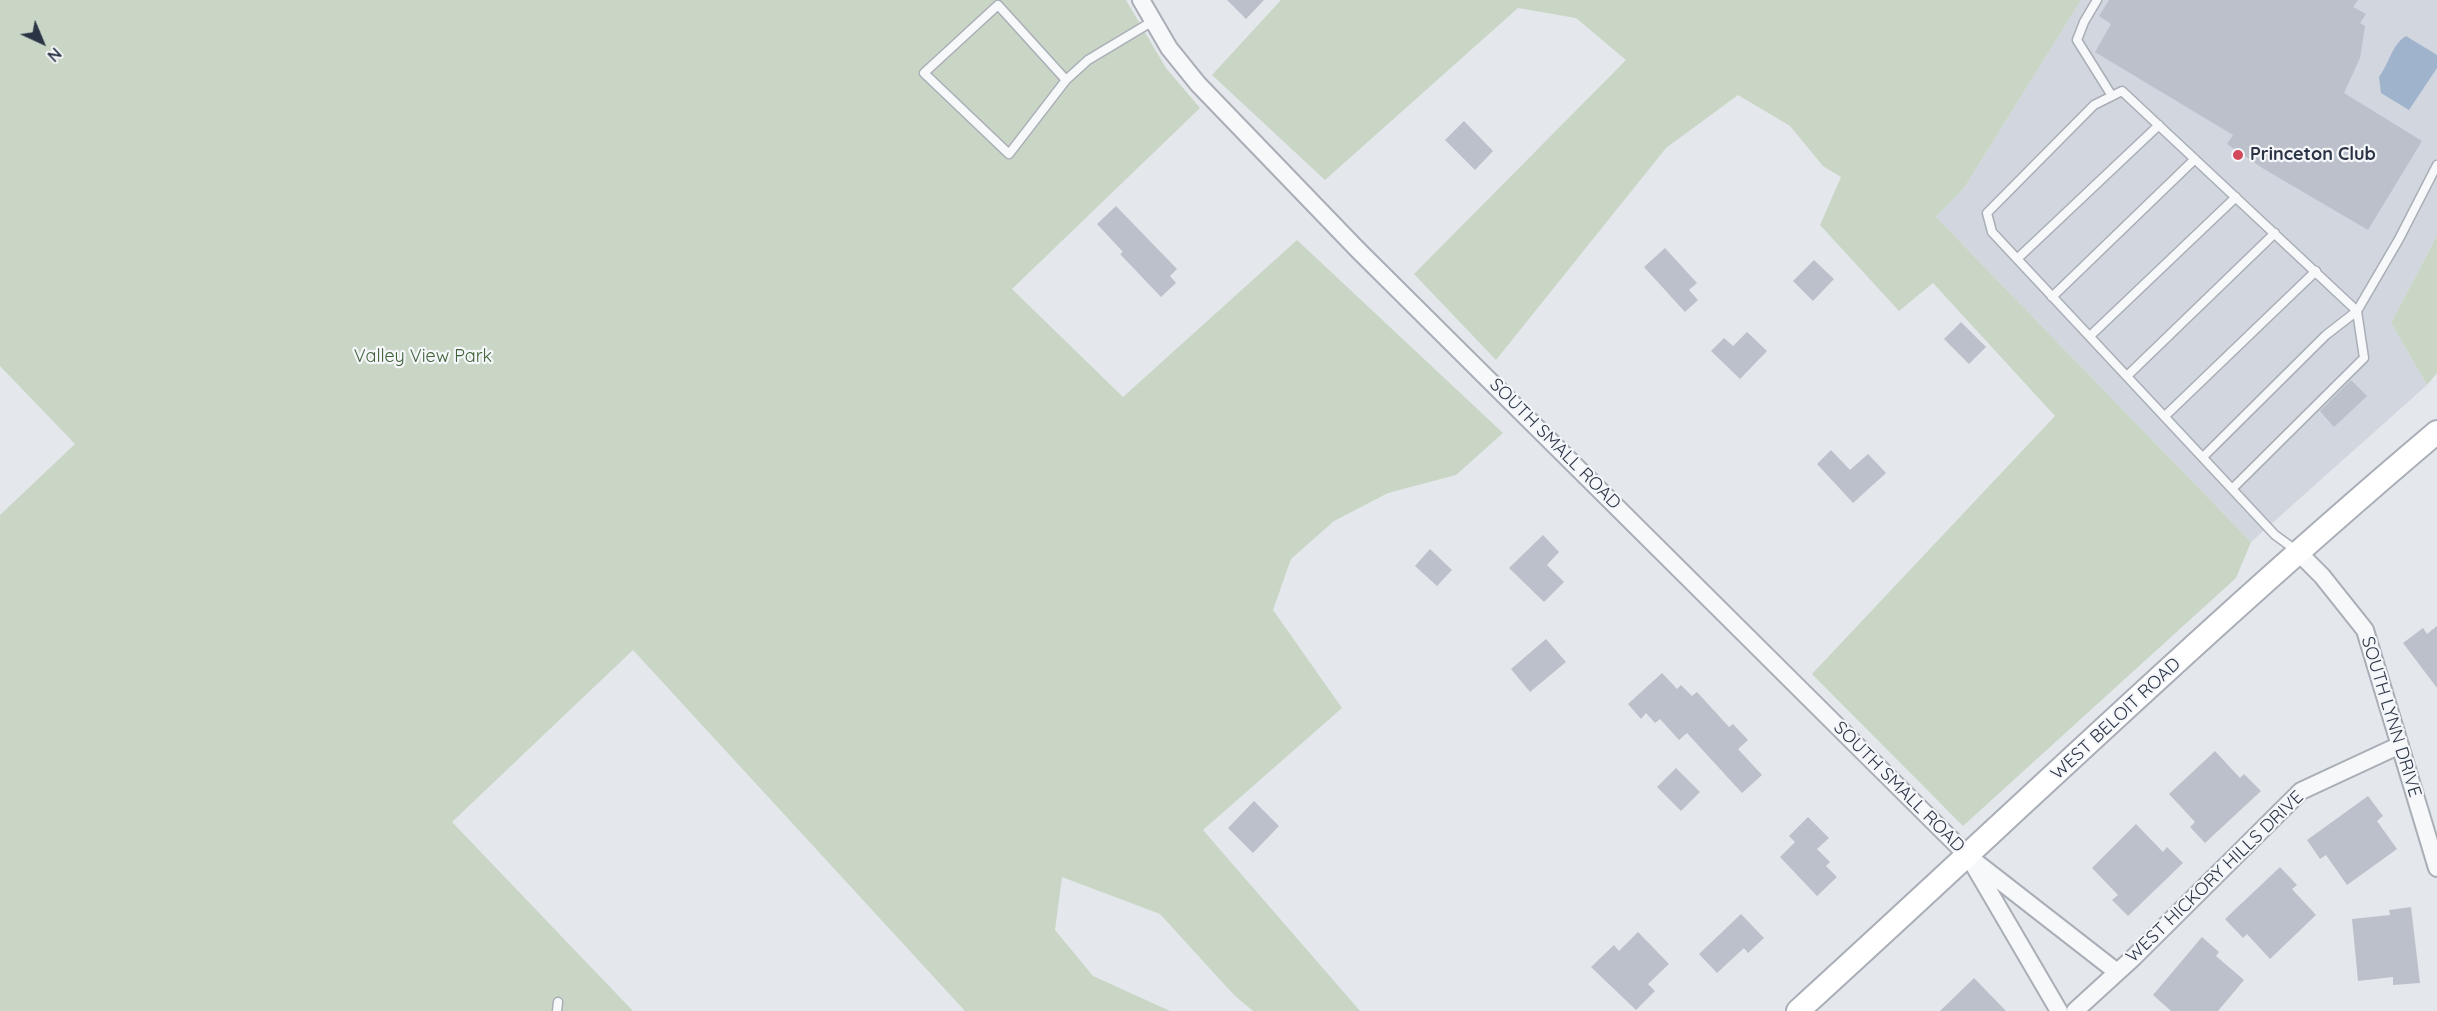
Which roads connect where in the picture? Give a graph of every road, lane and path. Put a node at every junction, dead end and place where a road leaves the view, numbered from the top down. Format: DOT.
graph roads {
  1 [pos="1141,0"];
  2 [pos="2097,0"];
  3 [pos="1153,21"];
  4 [pos="1066,80"];
  5 [pos="2112,96"];
  6 [pos="2159,125"];
  7 [pos="2195,159"];
  8 [pos="2437,165"];
  9 [pos="2236,197"];
  10 [pos="2275,233"];
  11 [pos="2017,259"];
  12 [pos="2316,272"];
  13 [pos="2052,297"];
  14 [pos="2358,311"];
  15 [pos="2090,336"];
  16 [pos="2127,376"];
  17 [pos="2165,416"];
  18 [pos="2437,432"];
  19 [pos="2203,457"];
  20 [pos="2233,488"];
  21 [pos="2299,553"];
  22 [pos="2400,745"];
  23 [pos="1968,856"];
  24 [pos="2437,868"];
  25 [pos="2117,972"];
  26 [pos="1798,1011"];
  27 [pos="2059,1011"];
  28 [pos="2075,1011"];
  1 -- 3 [label="street, SOUTH SMALL ROAD"];
  2 -- 5 [label="lane"];
  3 -- 4 [label="lane"];
  3 -- 23 [label="street, SOUTH SMALL ROAD"];
  4 -- 4 [label="lane"];
  5 -- 6 [label="lane"];
  5 -- 11 [label="lane"];
  6 -- 7 [label="lane"];
  6 -- 11 [label="lane"];
  7 -- 9 [label="lane"];
  7 -- 13 [label="lane"];
  8 -- 14 [label="lane"];
  9 -- 10 [label="lane"];
  9 -- 15 [label="lane"];
  10 -- 12 [label="lane"];
  10 -- 16 [label="lane"];
  11 -- 13 [label="lane"];
  12 -- 14 [label="lane"];
  12 -- 17 [label="lane"];
  13 -- 15 [label="lane"];
  14 -- 19 [label="lane"];
  14 -- 20 [label="lane"];
  15 -- 16 [label="lane"];
  16 -- 17 [label="lane"];
  17 -- 19 [label="lane"];
  18 -- 21 [label="main road, WEST BELOIT ROAD"];
  19 -- 20 [label="lane"];
  20 -- 21 [label="lane"];
  21 -- 22 [label="street, SOUTH LYNN DRIVE"];
  21 -- 23 [label="main road, WEST BELOIT ROAD"];
  22 -- 24 [label="street, SOUTH LYNN DRIVE"];
  22 -- 25 [label="street, WEST HICKORY HILLS DRIVE"];
  23 -- 25 [label="street"];
  23 -- 26 [label="main road, WEST BELOIT ROAD"];
  23 -- 27 [label="street"];
  25 -- 28 [label="street, WEST HICKORY HILLS DRIVE"];
}
